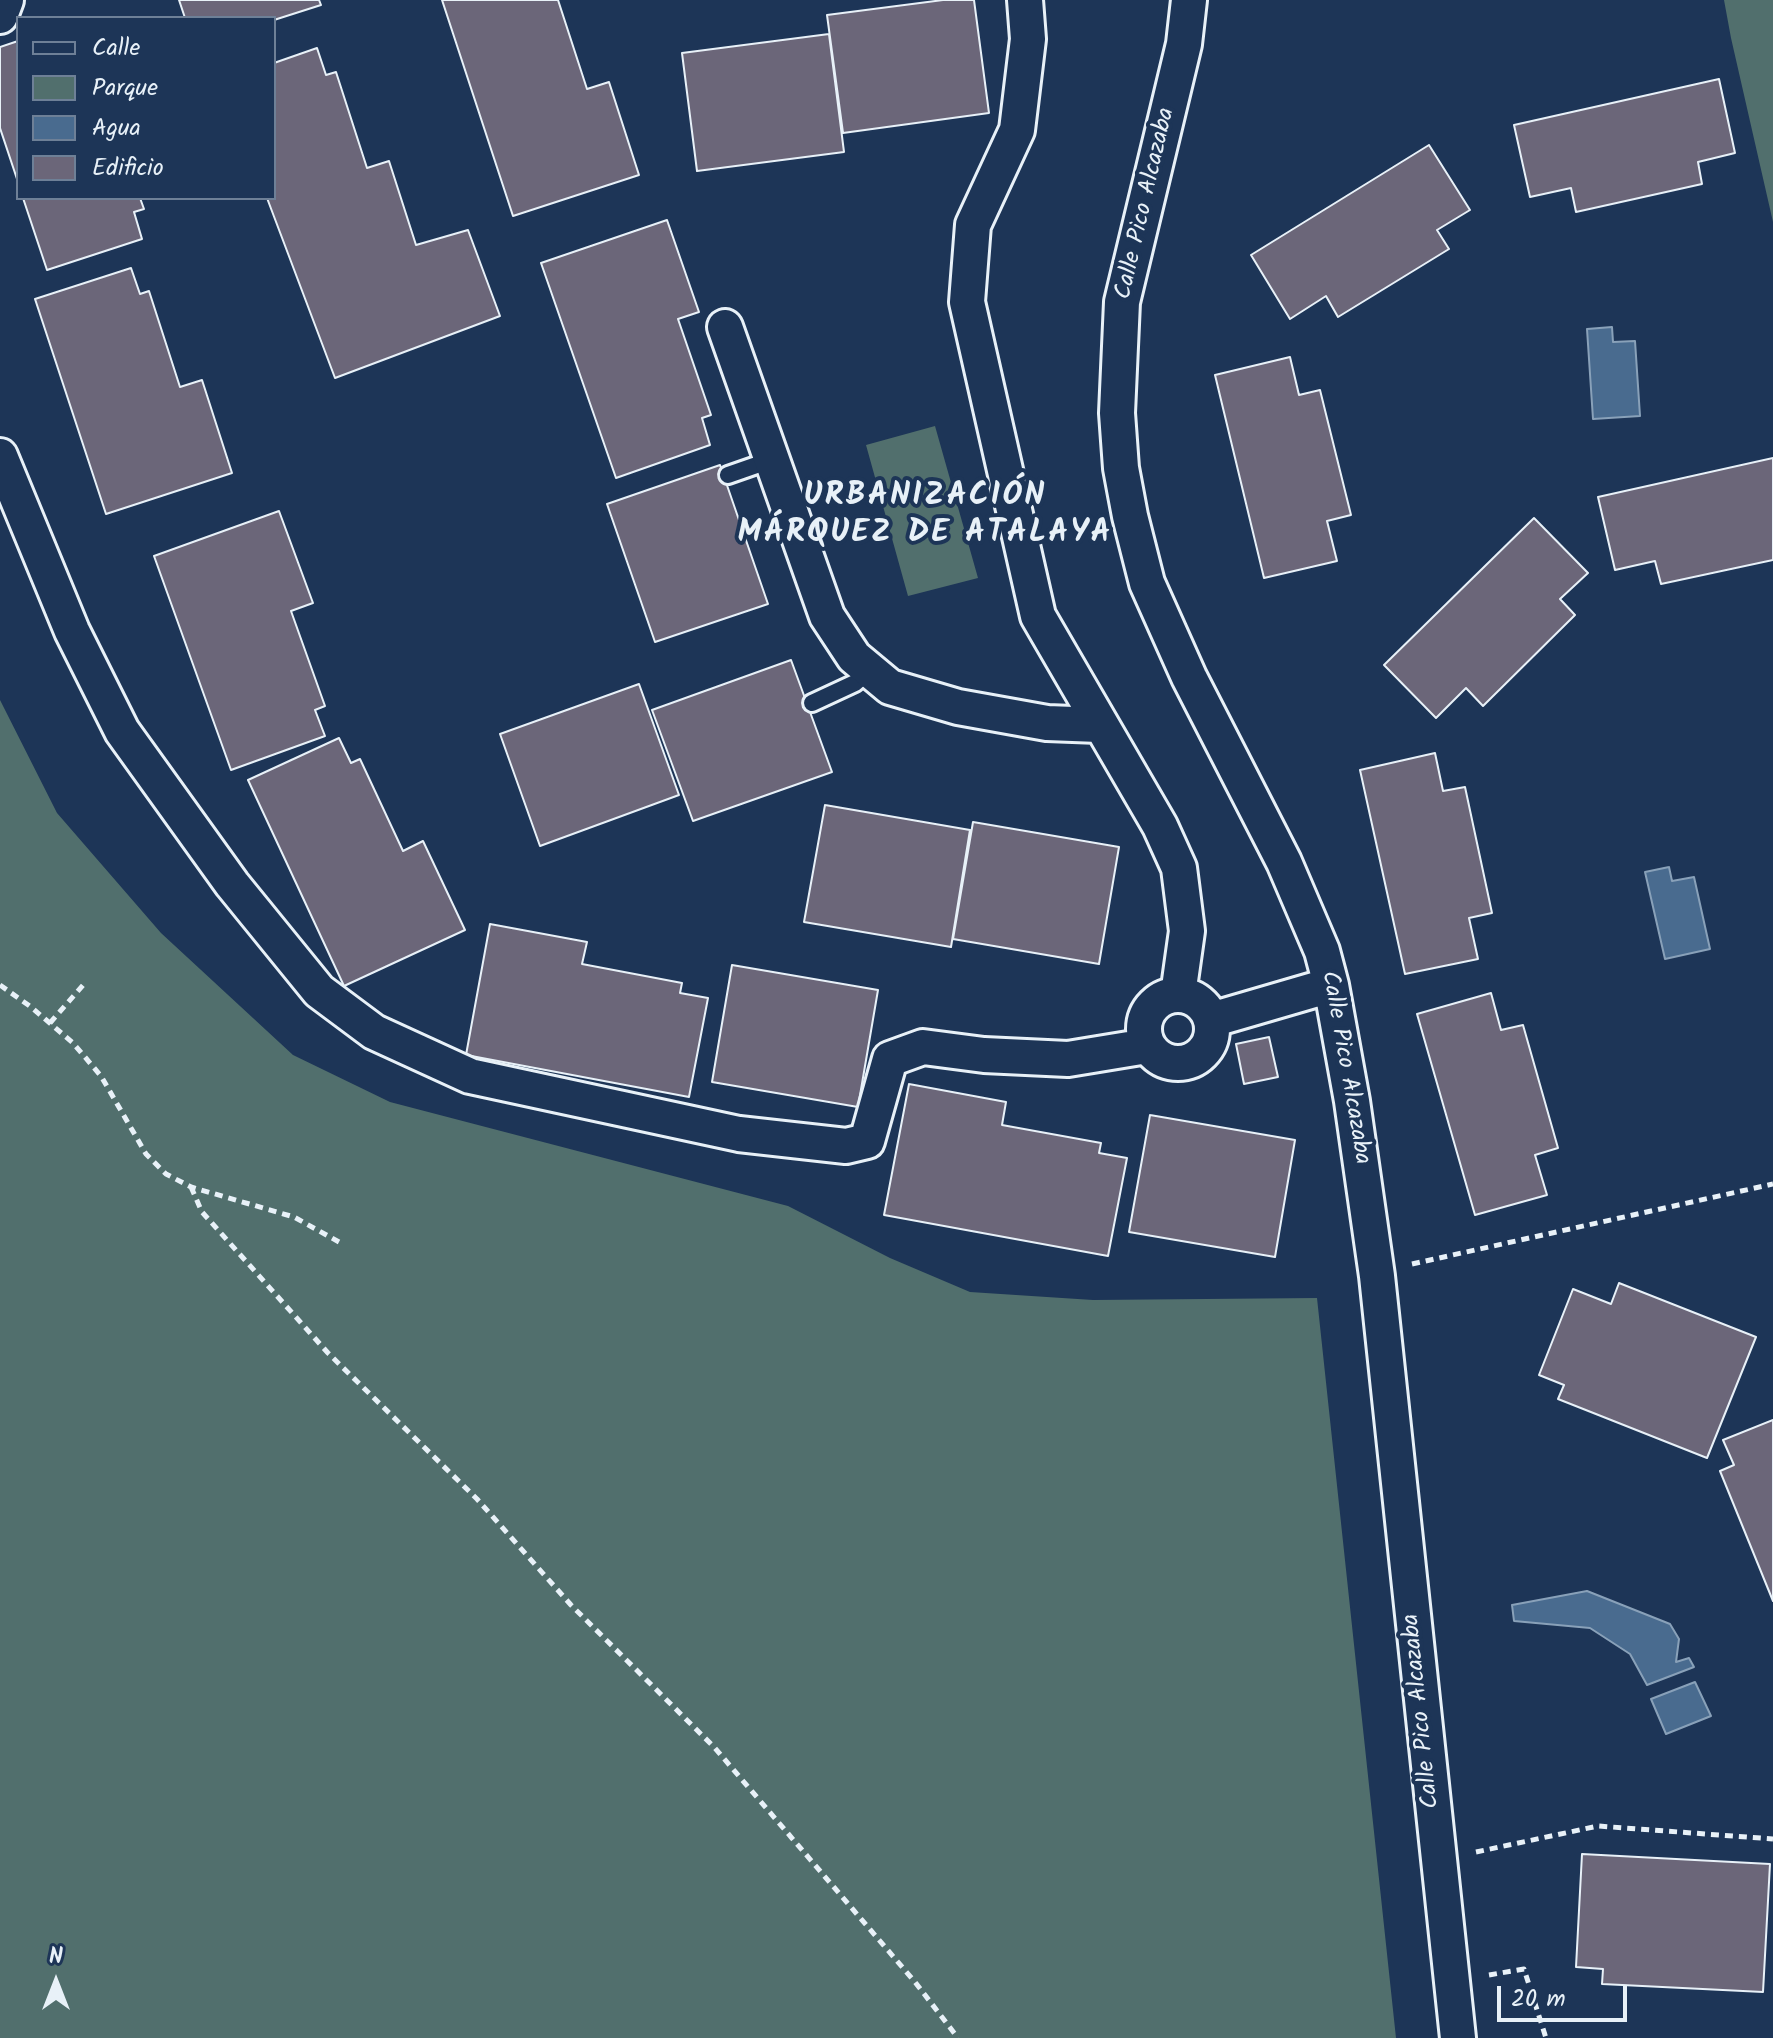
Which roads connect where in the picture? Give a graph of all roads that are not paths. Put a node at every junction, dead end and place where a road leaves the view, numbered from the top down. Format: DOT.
graph roads {
  1 [pos="6,0"];
  2 [pos="1025,0"];
  3 [pos="1189,0"];
  4 [pos="0,16"];
  5 [pos="725,327"];
  6 [pos="0,456"];
  7 [pos="771,460"];
  8 [pos="728,475"];
  9 [pos="870,670"];
  10 [pos="812,703"];
  11 [pos="1099,725"];
  12 [pos="1331,985"];
  13 [pos="1178,995"];
  14 [pos="1211,1020"];
  15 [pos="1147,1046"];
  16 [pos="1458,2038"];
  1 -- 4 [label="street"];
  2 -- 11 [label="street"];
  3 -- 12 [label="street, Calle Pico Alcazaba"];
  5 -- 7 [label="street"];
  6 -- 15 [label="street"];
  7 -- 8 [label="lane"];
  7 -- 9 [label="street"];
  9 -- 10 [label="lane"];
  9 -- 11 [label="street"];
  11 -- 13 [label="street"];
  12 -- 14 [label="street"];
  12 -- 16 [label="street, Calle Pico Alcazaba"];
  13 -- 14 [label="street"];
  13 -- 15 [label="street"];
  14 -- 15 [label="street"];
}
